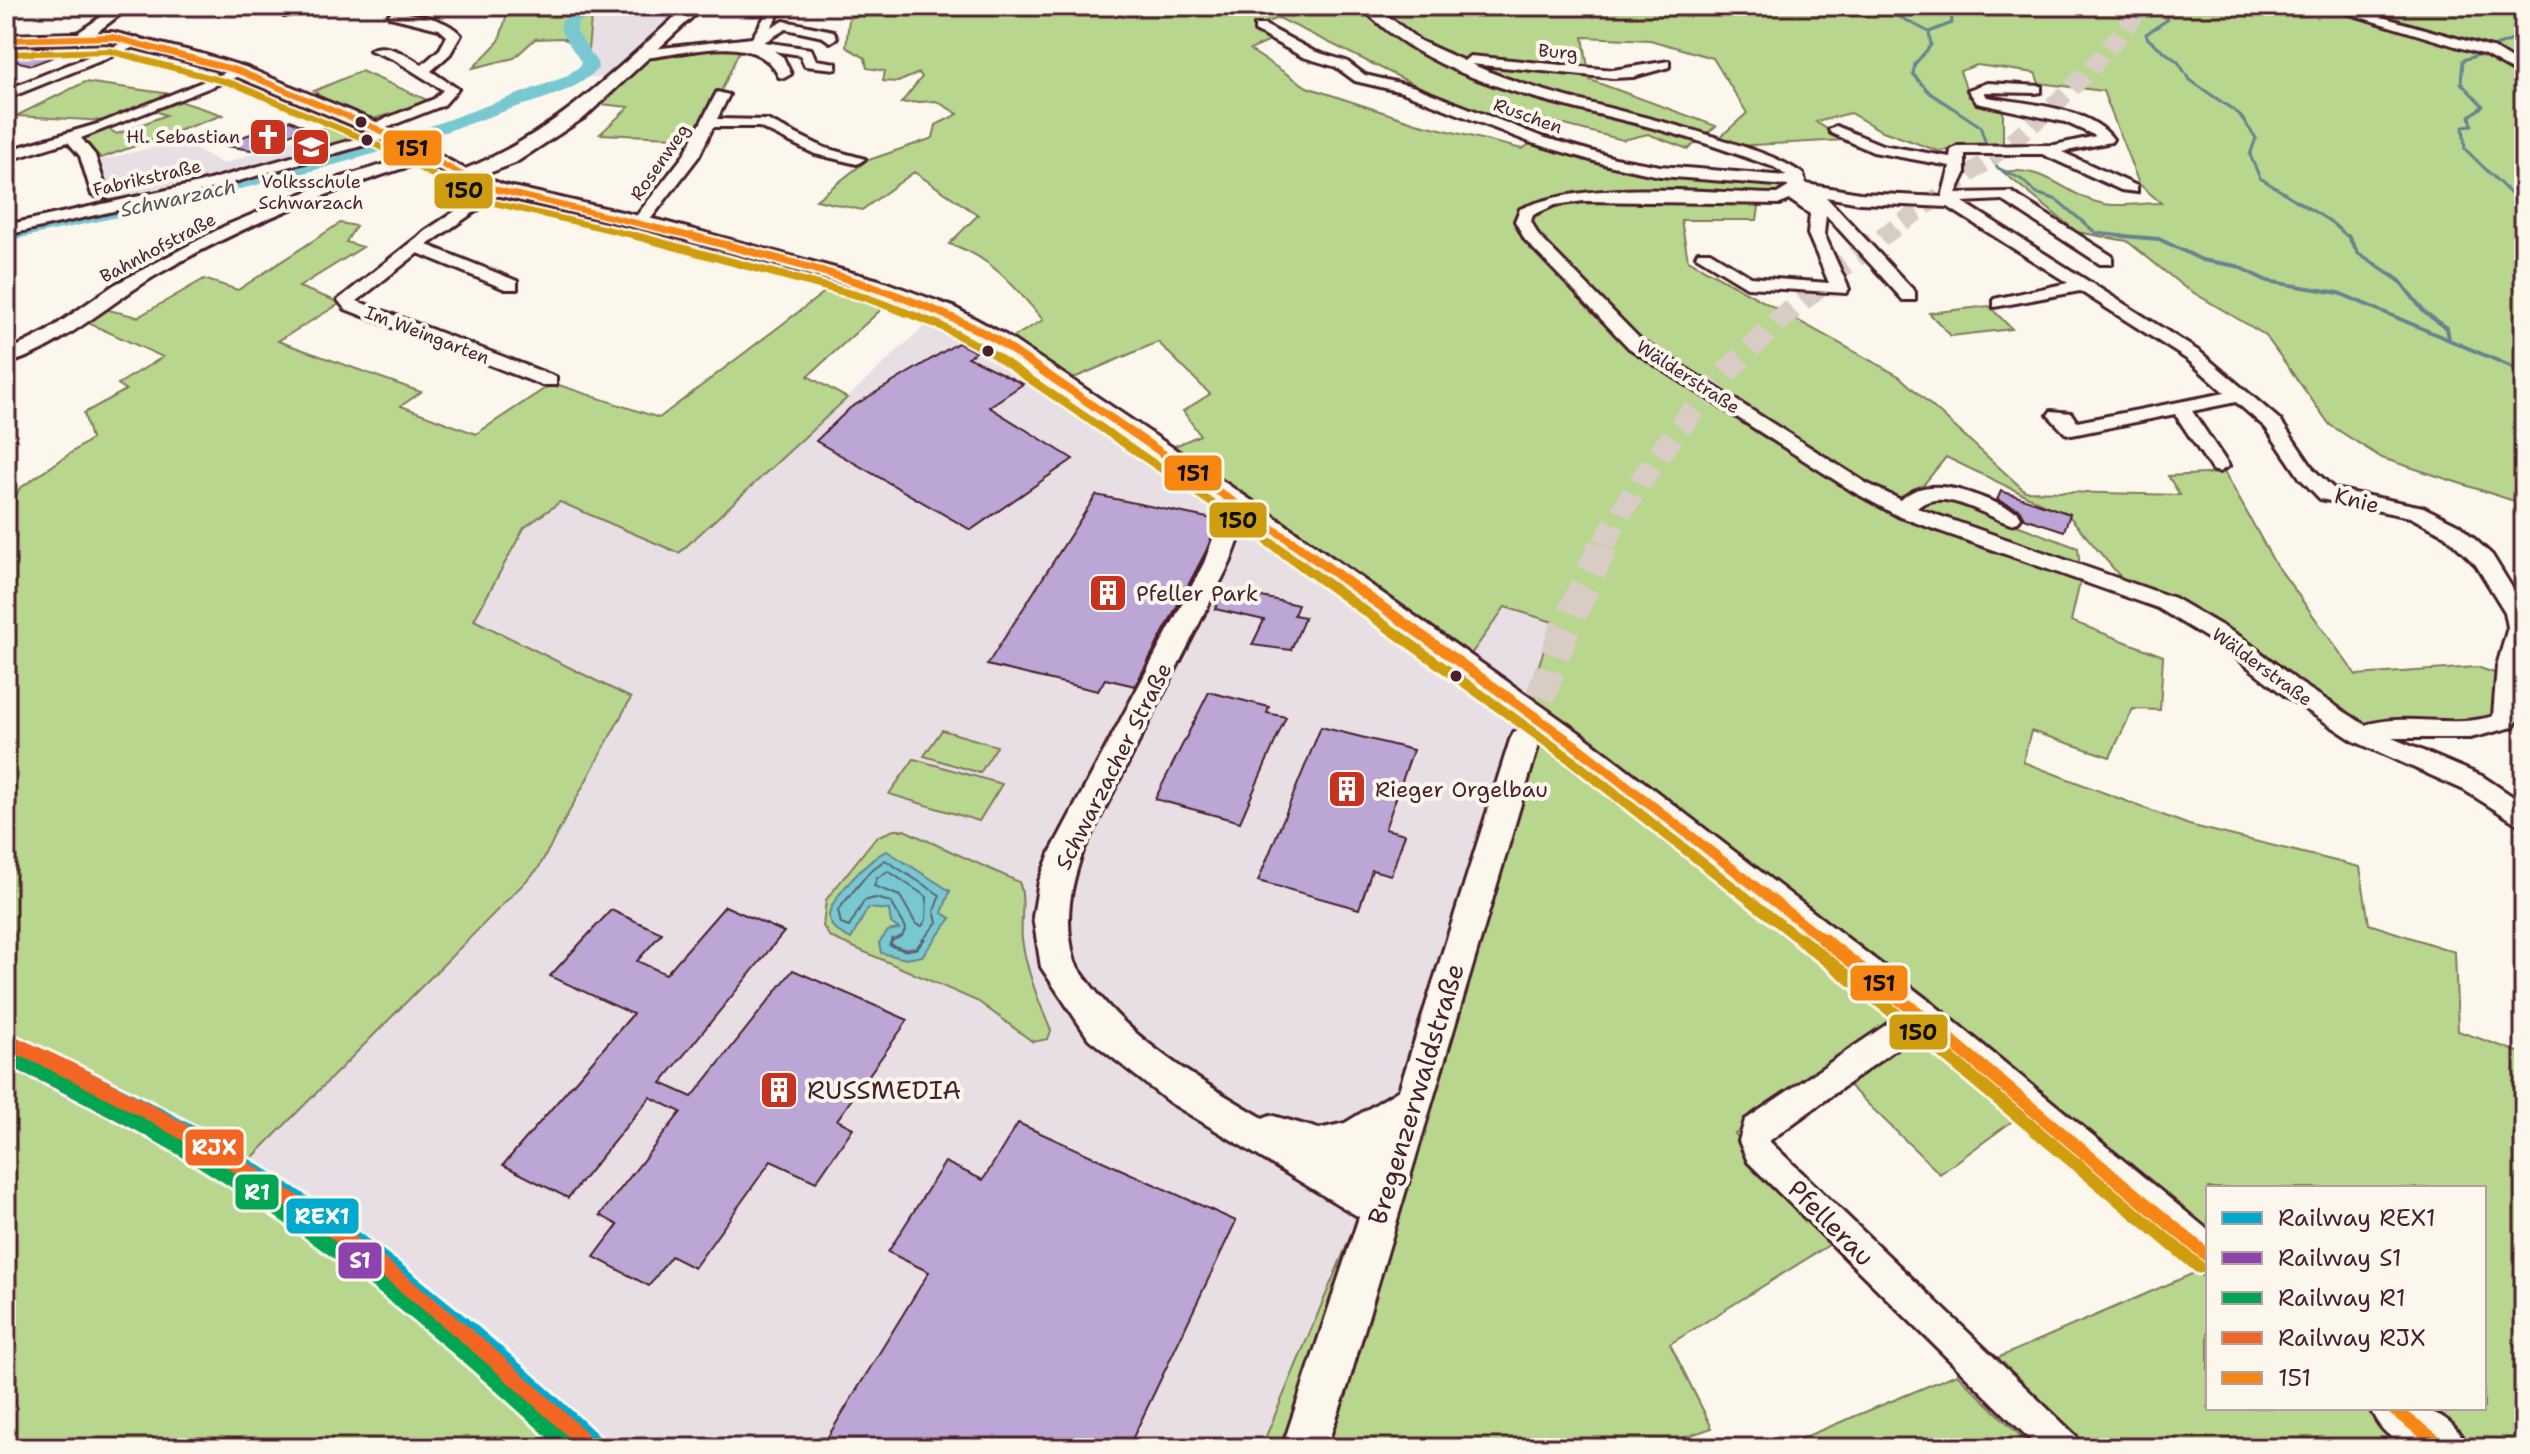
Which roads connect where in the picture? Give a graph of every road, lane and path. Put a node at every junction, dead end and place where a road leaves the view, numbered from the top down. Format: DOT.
graph roads {
  1 [pos="125,6"];
  2 [pos="203,6"];
  3 [pos="265,6"];
  4 [pos="696,6"];
  5 [pos="811,6"];
  6 [pos="1367,6"];
  7 [pos="2329,6"];
  8 [pos="395,14"];
  9 [pos="1260,28"];
  10 [pos="84,35"];
  11 [pos="830,38"];
  12 [pos="6,40"];
  13 [pos="137,41"];
  14 [pos="749,44"];
  15 [pos="377,50"];
  16 [pos="644,54"];
  17 [pos="1448,61"];
  18 [pos="1664,64"];
  19 [pos="831,66"];
  20 [pos="424,70"];
  21 [pos="239,71"];
  22 [pos="2524,73"];
  23 [pos="784,74"];
  24 [pos="2036,89"];
  25 [pos="6,95"];
  26 [pos="722,95"];
  27 [pos="710,123"];
  28 [pos="1836,130"];
  29 [pos="392,136"];
  30 [pos="72,137"];
  31 [pos="2046,150"];
  32 [pos="6,156"];
  33 [pos="428,156"];
  34 [pos="857,159"];
  35 [pos="1958,163"];
  36 [pos="470,179"];
  37 [pos="1801,189"];
  38 [pos="2132,189"];
  39 [pos="498,190"];
  40 [pos="100,195"];
  41 [pos="1951,200"];
  42 [pos="640,222"];
  43 [pos="6,230"];
  44 [pos="418,247"];
  45 [pos="1704,256"];
  46 [pos="2106,260"];
  47 [pos="511,285"];
  48 [pos="2079,286"];
  49 [pos="1909,296"];
  50 [pos="2000,303"];
  51 [pos="6,359"];
  52 [pos="549,381"];
  53 [pos="2237,396"];
  54 [pos="2181,408"];
  55 [pos="2058,415"];
  56 [pos="2219,466"];
  57 [pos="1903,510"];
  58 [pos="2011,517"];
  59 [pos="1259,518"];
  60 [pos="2516,716"];
  61 [pos="2363,735"];
  62 [pos="1525,740"];
  63 [pos="2524,818"];
  64 [pos="1920,1015"];
  65 [pos="1414,1101"];
  66 [pos="1249,1127"];
  67 [pos="1319,1147"];
  68 [pos="1388,1189"];
  69 [pos="2206,1254"];
  70 [pos="2395,1410"];
  71 [pos="1304,1448"];
  72 [pos="2064,1448"];
  73 [pos="2445,1448"];
  1 -- 10 [label="street"];
  2 -- 3 [label="street"];
  4 -- 16 [label="main road"];
  5 -- 14 [label="street"];
  6 -- 17 [label="street"];
  7 -- 22 [label="street"];
  8 -- 20 [label="street"];
  9 -- 37 [label="street, Ruschen"];
  10 -- 12 [label="main road"];
  10 -- 13 [label="main road"];
  11 -- 14 [label="street"];
  13 -- 21 [label="main road"];
  13 -- 25 [label="street"];
  14 -- 16 [label="street"];
  14 -- 19 [label="street"];
  14 -- 23 [label="street"];
  15 -- 20 [label="street"];
  16 -- 36 [label="main road"];
  17 -- 18 [label="street, Burg"];
  17 -- 37 [label="street"];
  20 -- 29 [label="street, Fabrikstraße"];
  21 -- 29 [label="main road"];
  21 -- 30 [label="street"];
  24 -- 31 [label="street"];
  26 -- 27 [label="street, Rosenweg"];
  27 -- 34 [label="street, Rosenweg"];
  27 -- 42 [label="street, Rosenweg"];
  28 -- 35 [label="street"];
  29 -- 33 [label="main road"];
  29 -- 43 [label="street, Fabrikstraße"];
  30 -- 32 [label="street"];
  30 -- 40 [label="street"];
  31 -- 35 [label="street"];
  31 -- 38 [label="street"];
  33 -- 36 [label="main road"];
  33 -- 51 [label="street, Bahnhofstraße"];
  35 -- 41 [label="street"];
  36 -- 39 [label="main road"];
  37 -- 41 [label="street"];
  37 -- 45 [label="street"];
  37 -- 49 [label="street"];
  37 -- 57 [label="street, Wälderstraße"];
  39 -- 42 [label="main road"];
  39 -- 44 [label="street, Im Weingarten"];
  41 -- 46 [label="street"];
  41 -- 48 [label="street, Knie"];
  42 -- 59 [label="main road"];
  44 -- 47 [label="street"];
  44 -- 52 [label="street, Im Weingarten"];
  48 -- 50 [label="street"];
  48 -- 53 [label="street, Knie"];
  53 -- 54 [label="street"];
  53 -- 60 [label="street, Knie"];
  54 -- 55 [label="street"];
  54 -- 56 [label="street"];
  57 -- 58 [label="street"];
  57 -- 61 [label="street, Wälderstraße"];
  59 -- 64 [label="main road"];
  59 -- 66 [label="main road, Schwarzacher Straße"];
  60 -- 61 [label="street, Knie"];
  61 -- 63 [label="street, Wälderstraße"];
  62 -- 65 [label="main road, Bregenzerwaldstraße"];
  64 -- 69 [label="main road"];
  64 -- 72 [label="street, Pfellerau"];
  65 -- 67 [label="main road"];
  65 -- 68 [label="main road, Bregenzerwaldstraße"];
  66 -- 67 [label="main road, Schwarzacher Straße"];
  66 -- 68 [label="main road, Schwarzacher Straße"];
  67 -- 68 [label="main road, Schwarzacher Straße"];
  68 -- 71 [label="main road, Bregenzerwaldstraße"];
  70 -- 73 [label="main road"];
}
